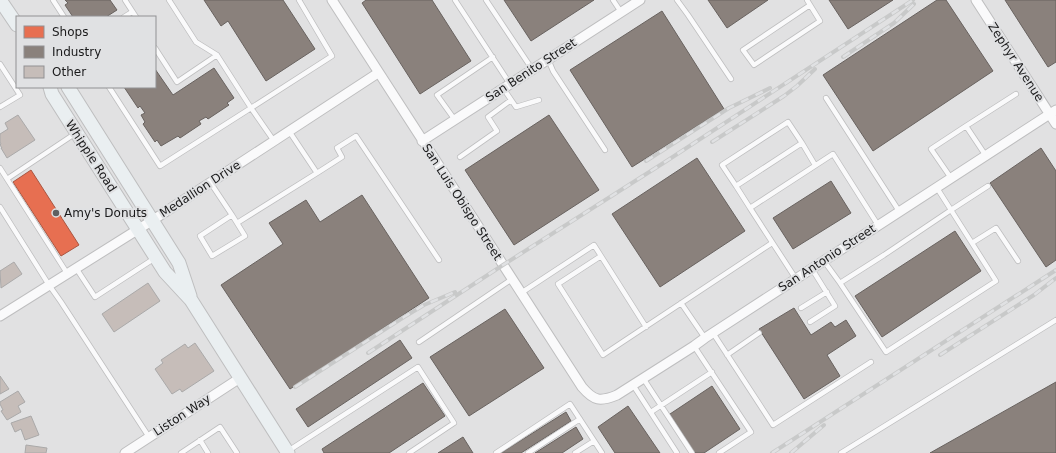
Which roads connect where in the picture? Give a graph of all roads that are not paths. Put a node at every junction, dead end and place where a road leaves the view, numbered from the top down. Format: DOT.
graph roads {
  1 [pos="0,0"];
  2 [pos="54,0"];
  3 [pos="125,0"];
  4 [pos="169,0"];
  5 [pos="299,0"];
  6 [pos="332,0"];
  7 [pos="456,0"];
  8 [pos="486,0"];
  9 [pos="613,0"];
  10 [pos="640,0"];
  11 [pos="677,0"];
  12 [pos="807,0"];
  13 [pos="976,0"];
  14 [pos="810,5"];
  15 [pos="132,12"];
  16 [pos="621,12"];
  17 [pos="63,16"];
  18 [pos="126,16"];
  19 [pos="135,16"];
  20 [pos="16,24"];
  21 [pos="156,50"];
  22 [pos="217,55"];
  23 [pos="493,57"];
  24 [pos="548,59"];
  25 [pos="0,64"];
  26 [pos="532,70"];
  27 [pos="378,73"];
  28 [pos="731,79"];
  29 [pos="507,86"];
  30 [pos="50,88"];
  31 [pos="69,88"];
  32 [pos="111,88"];
  33 [pos="1016,94"];
  34 [pos="826,98"];
  35 [pos="511,100"];
  36 [pos="539,100"];
  37 [pos="0,107"];
  38 [pos="251,108"];
  39 [pos="1053,112"];
  40 [pos="454,120"];
  41 [pos="1056,124"];
  42 [pos="966,126"];
  43 [pos="289,131"];
  44 [pos="76,133"];
  45 [pos="274,141"];
  46 [pos="422,141"];
  47 [pos="802,143"];
  48 [pos="605,150"];
  49 [pos="460,156"];
  50 [pos="986,156"];
  51 [pos="816,165"];
  52 [pos="0,168"];
  53 [pos="317,172"];
  54 [pos="951,178"];
  55 [pos="7,179"];
  56 [pos="210,182"];
  57 [pos="736,186"];
  58 [pos="988,186"];
  59 [pos="937,188"];
  60 [pos="0,207"];
  61 [pos="750,208"];
  62 [pos="951,210"];
  63 [pos="899,212"];
  64 [pos="232,215"];
  65 [pos="152,220"];
  66 [pos="237,223"];
  67 [pos="878,225"];
  68 [pos="138,229"];
  69 [pos="772,243"];
  70 [pos="972,243"];
  71 [pos="601,256"];
  72 [pos="156,257"];
  73 [pos="439,260"];
  74 [pos="824,261"];
  75 [pos="1018,261"];
  76 [pos="76,268"];
  77 [pos="812,269"];
  78 [pos="67,273"];
  79 [pos="796,279"];
  80 [pos="512,280"];
  81 [pos="840,283"];
  82 [pos="49,285"];
  83 [pos="827,292"];
  84 [pos="521,293"];
  85 [pos="191,300"];
  86 [pos="681,303"];
  87 [pos="801,308"];
  88 [pos="0,316"];
  89 [pos="1056,320"];
  90 [pos="810,322"];
  91 [pos="646,327"];
  92 [pos="759,333"];
  93 [pos="709,335"];
  94 [pos="419,342"];
  95 [pos="694,346"];
  96 [pos="727,355"];
  97 [pos="870,362"];
  98 [pos="712,372"];
  99 [pos="240,378"];
  100 [pos="643,378"];
  101 [pos="633,385"];
  102 [pos="596,399"];
  103 [pos="661,406"];
  104 [pos="651,412"];
  105 [pos="580,419"];
  106 [pos="149,437"];
  107 [pos="200,440"];
  108 [pos="594,441"];
  109 [pos="288,452"];
  110 [pos="125,453"];
  111 [pos="180,453"];
  112 [pos="208,453"];
  113 [pos="237,453"];
  114 [pos="409,453"];
  115 [pos="496,453"];
  116 [pos="528,453"];
  117 [pos="575,453"];
  118 [pos="602,453"];
  119 [pos="677,453"];
  120 [pos="692,453"];
  121 [pos="719,453"];
  122 [pos="841,453"];
  1 -- 20 [label="main road"];
  2 -- 17 [label="lane"];
  3 -- 15 [label="lane"];
  4 -- 22 [label="lane"];
  5 -- 38 [label="lane"];
  6 -- 27 [label="street, San Luis Obispo Street"];
  7 -- 23 [label="lane"];
  8 -- 26 [label="lane"];
  9 -- 16 [label="lane"];
  10 -- 16 [label="street, San Benito Street"];
  11 -- 28 [label="lane"];
  12 -- 14 [label="lane"];
  13 -- 39 [label="street, Zephyr Avenue"];
  14 -- 14 [label="lane"];
  15 -- 18 [label="lane"];
  15 -- 19 [label="lane"];
  16 -- 24 [label="street, San Benito Street"];
  21 -- 22 [label="lane"];
  22 -- 38 [label="lane"];
  23 -- 29 [label="lane"];
  23 -- 40 [label="lane"];
  24 -- 26 [label="street, San Benito Street"];
  24 -- 48 [label="lane"];
  25 -- 37 [label="lane"];
  26 -- 29 [label="street, San Benito Street"];
  27 -- 43 [label="street, Medallion Drive"];
  27 -- 46 [label="street, San Luis Obispo Street"];
  29 -- 35 [label="lane"];
  29 -- 40 [label="street, San Benito Street"];
  30 -- 44 [label="main road, Whipple Road"];
  31 -- 65 [label="main road, Whipple Road"];
  32 -- 38 [label="lane"];
  33 -- 42 [label="lane"];
  34 -- 63 [label="lane"];
  35 -- 36 [label="lane"];
  35 -- 49 [label="lane"];
  38 -- 45 [label="lane"];
  39 -- 41 [label="street, Zephyr Avenue"];
  39 -- 50 [label="street, San Antonio Street"];
  40 -- 46 [label="street, San Benito Street"];
  42 -- 50 [label="lane"];
  42 -- 54 [label="lane"];
  43 -- 45 [label="street, Medallion Drive"];
  43 -- 53 [label="lane"];
  44 -- 55 [label="lane"];
  44 -- 68 [label="main road, Whipple Road"];
  45 -- 56 [label="street, Medallion Drive"];
  46 -- 80 [label="street, San Luis Obispo Street"];
  47 -- 51 [label="lane"];
  47 -- 57 [label="lane"];
  47 -- 57 [label="lane"];
  50 -- 54 [label="street, San Antonio Street"];
  51 -- 61 [label="lane"];
  51 -- 67 [label="lane"];
  52 -- 55 [label="lane"];
  53 -- 66 [label="lane"];
  53 -- 73 [label="lane"];
  54 -- 59 [label="street, San Antonio Street"];
  55 -- 78 [label="lane"];
  56 -- 64 [label="lane"];
  56 -- 65 [label="street, Medallion Drive"];
  57 -- 61 [label="lane"];
  58 -- 62 [label="lane"];
  59 -- 62 [label="lane"];
  59 -- 63 [label="street, San Antonio Street"];
  60 -- 82 [label="lane"];
  61 -- 69 [label="lane"];
  62 -- 70 [label="lane"];
  62 -- 81 [label="lane"];
  63 -- 67 [label="street, San Antonio Street"];
  64 -- 66 [label="lane"];
  64 -- 66 [label="lane"];
  65 -- 68 [label="street, Medallion Drive"];
  65 -- 85 [label="main road, Whipple Road"];
  67 -- 74 [label="street, San Antonio Street"];
  68 -- 72 [label="main road, Whipple Road"];
  68 -- 76 [label="street, Medallion Drive"];
  69 -- 79 [label="lane"];
  69 -- 86 [label="lane"];
  70 -- 75 [label="lane"];
  70 -- 81 [label="lane"];
  71 -- 84 [label="lane"];
  71 -- 91 [label="lane"];
  71 -- 91 [label="lane"];
  72 -- 76 [label="lane"];
  72 -- 85 [label="main road, Whipple Road"];
  74 -- 77 [label="street, San Antonio Street"];
  74 -- 81 [label="lane"];
  76 -- 78 [label="street, Medallion Drive"];
  77 -- 79 [label="street, San Antonio Street"];
  77 -- 83 [label="lane"];
  78 -- 82 [label="street, Medallion Drive"];
  79 -- 93 [label="street, San Antonio Street"];
  80 -- 84 [label="street, San Luis Obispo Street"];
  80 -- 94 [label="lane"];
  82 -- 88 [label="street, Medallion Drive"];
  82 -- 106 [label="lane"];
  83 -- 87 [label="lane"];
  83 -- 90 [label="lane"];
  84 -- 102 [label="street, San Luis Obispo Street"];
  85 -- 99 [label="main road, Whipple Road"];
  86 -- 91 [label="lane"];
  86 -- 93 [label="lane"];
  89 -- 122 [label="lane"];
  92 -- 96 [label="lane"];
  93 -- 95 [label="street, San Antonio Street"];
  93 -- 96 [label="lane"];
  95 -- 98 [label="lane"];
  95 -- 100 [label="street, San Antonio Street"];
  96 -- 97 [label="lane"];
  98 -- 103 [label="lane"];
  98 -- 121 [label="lane"];
  99 -- 106 [label="street, Liston Way"];
  99 -- 109 [label="main road, Whipple Road"];
  100 -- 101 [label="street, San Antonio Street"];
  100 -- 103 [label="lane"];
  101 -- 102 [label="street, San Antonio Street"];
  101 -- 104 [label="lane"];
  103 -- 104 [label="lane"];
  103 -- 120 [label="lane"];
  104 -- 119 [label="lane"];
  105 -- 108 [label="lane"];
  105 -- 115 [label="lane"];
  105 -- 116 [label="lane"];
  106 -- 110 [label="street, Liston Way"];
  107 -- 111 [label="lane"];
  107 -- 112 [label="lane"];
  107 -- 113 [label="lane"];
  108 -- 117 [label="lane"];
  108 -- 118 [label="lane"];
  109 -- 114 [label="lane"];
}
